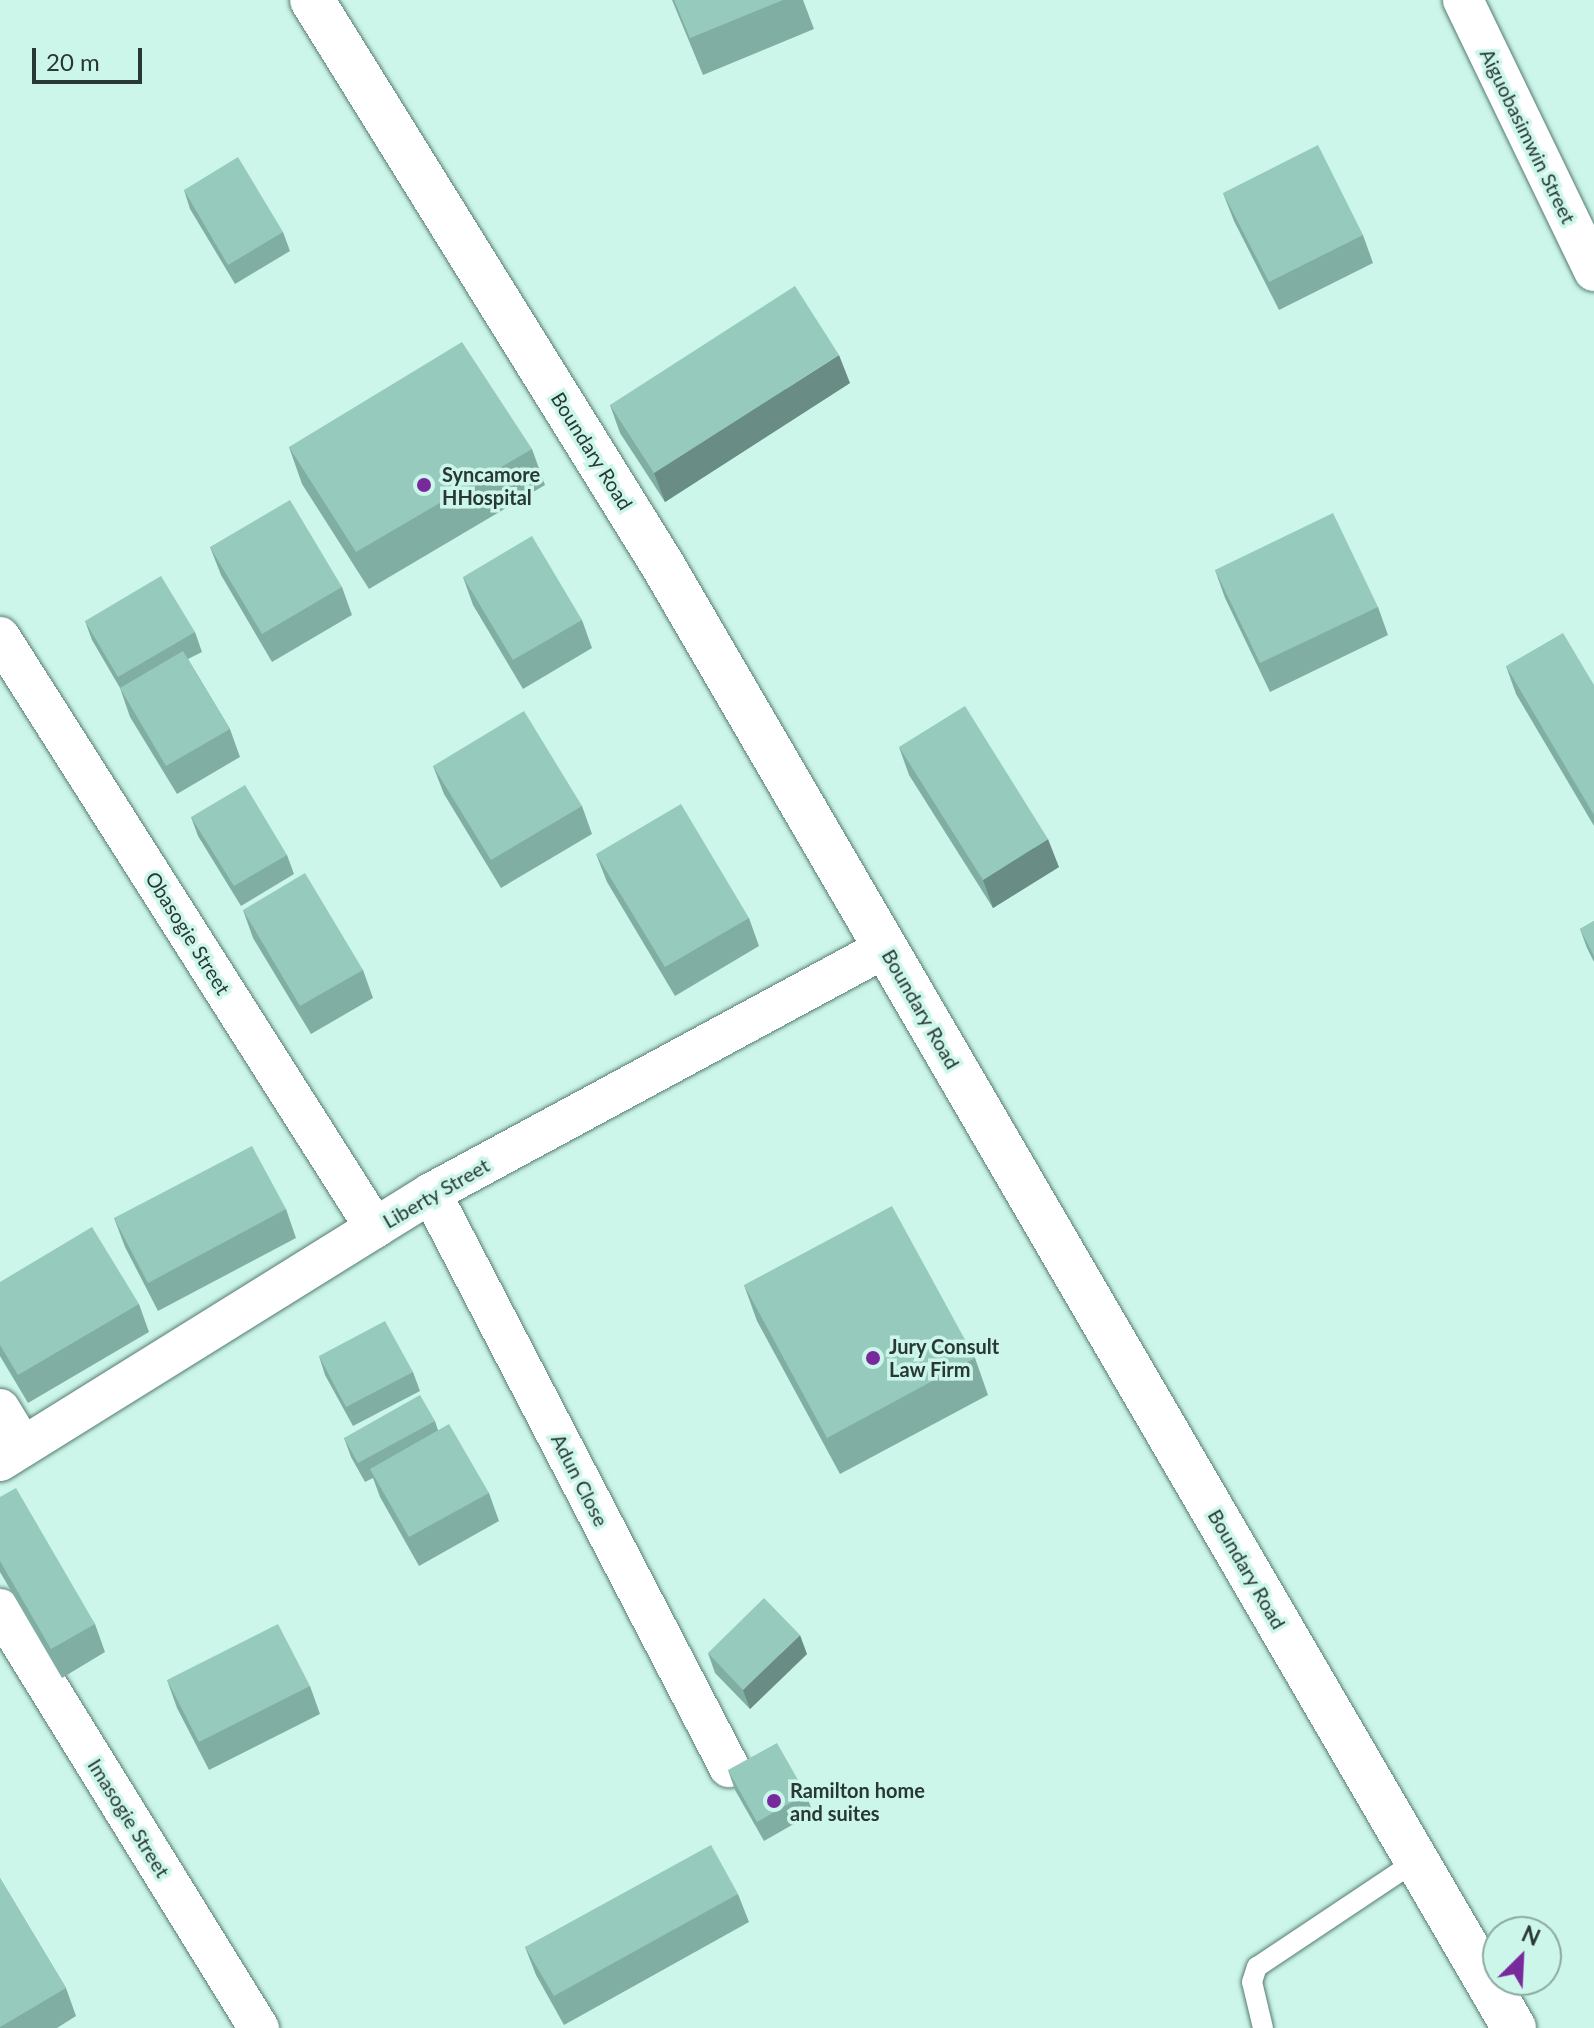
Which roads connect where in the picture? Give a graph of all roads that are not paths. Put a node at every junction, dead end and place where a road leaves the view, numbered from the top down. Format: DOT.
graph roads {
  1 [pos="312,0"];
  2 [pos="1463,0"];
  3 [pos="1594,271"];
  4 [pos="0,637"];
  5 [pos="885,948"];
  6 [pos="431,1193"];
  7 [pos="375,1228"];
  8 [pos="0,1409"];
  9 [pos="11,1454"];
  10 [pos="0,1609"];
  11 [pos="729,1767"];
  12 [pos="1416,1861"];
  13 [pos="259,2028"];
  14 [pos="1263,2028"];
  15 [pos="1514,2028"];
  1 -- 5 [label="street, Boundary Road"];
  2 -- 3 [label="street, Aiguobasimwin Street"];
  4 -- 7 [label="street, Obasogie Street"];
  5 -- 6 [label="street, Liberty Street"];
  5 -- 12 [label="street, Boundary Road"];
  6 -- 7 [label="street, Liberty Street"];
  6 -- 11 [label="street, Adun Close"];
  7 -- 9 [label="street, Liberty Street"];
  8 -- 9 [label="street"];
  10 -- 13 [label="street, Imasogie Street"];
  12 -- 14 [label="lane"];
  12 -- 15 [label="street, Boundary Road"];
}
